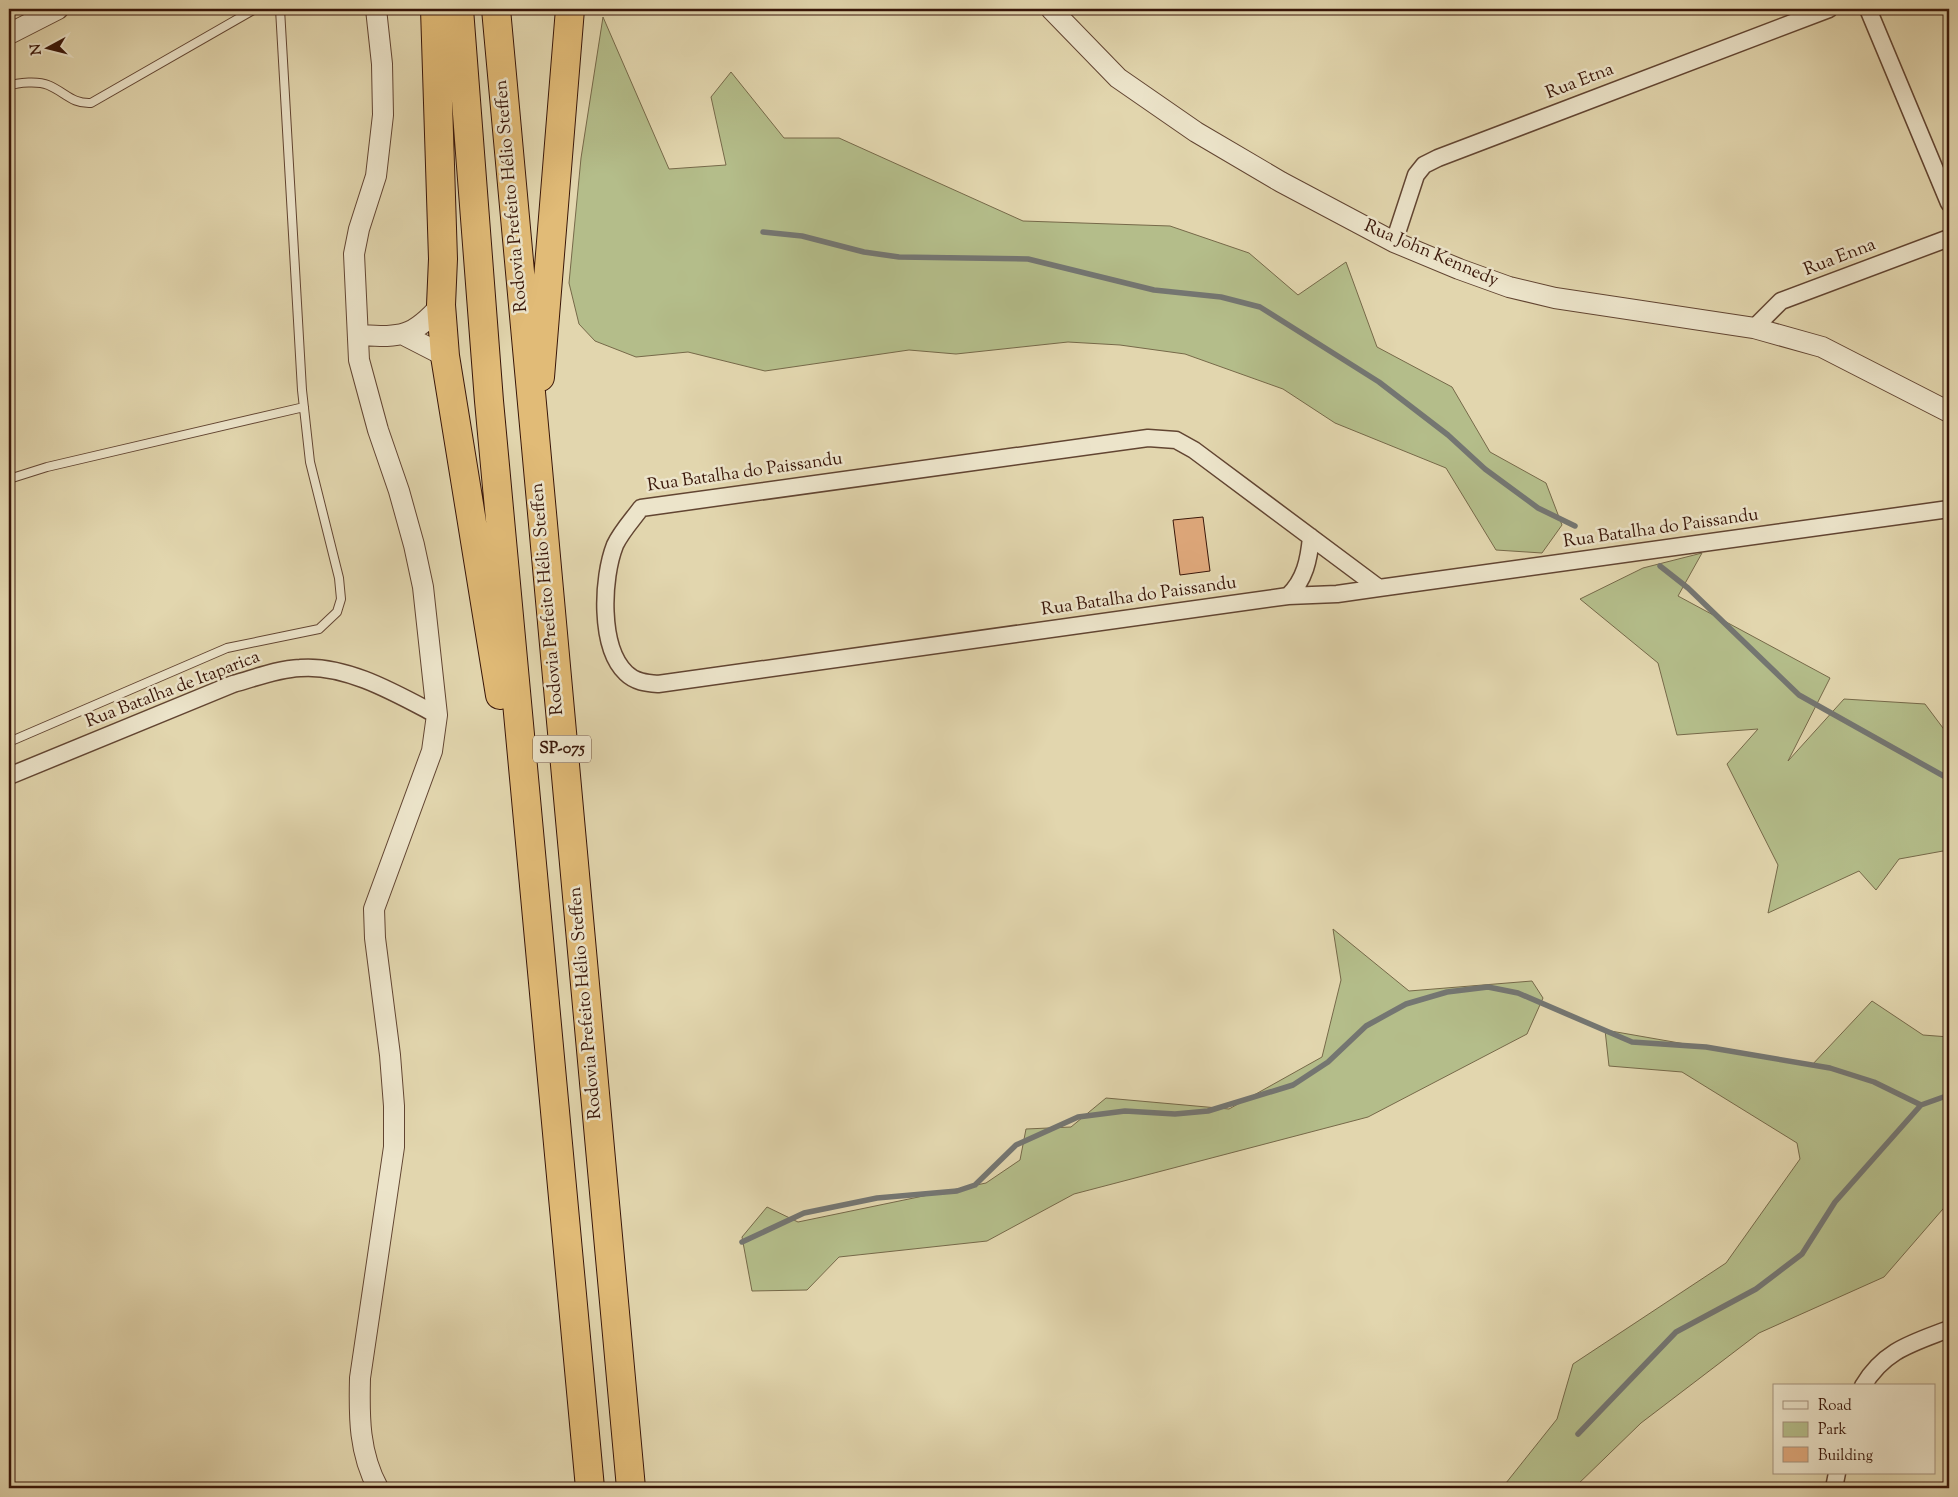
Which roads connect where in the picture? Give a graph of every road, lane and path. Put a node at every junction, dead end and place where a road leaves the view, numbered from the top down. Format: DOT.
graph roads {
  1 [pos="58,9"];
  2 [pos="255,9"];
  3 [pos="280,9"];
  4 [pos="376,9"];
  5 [pos="435,9"];
  6 [pos="459,9"];
  7 [pos="496,9"];
  8 [pos="570,9"];
  9 [pos="1052,9"];
  10 [pos="1830,9"];
  11 [pos="1868,9"];
  12 [pos="9,34"];
  13 [pos="9,86"];
  14 [pos="1949,204"];
  15 [pos="1949,238"];
  16 [pos="1394,242"];
  17 [pos="441,305"];
  18 [pos="1754,328"];
  19 [pos="358,335"];
  20 [pos="404,335"];
  21 [pos="445,356"];
  22 [pos="304,407"];
  23 [pos="1949,412"];
  24 [pos="533,428"];
  25 [pos="9,479"];
  26 [pos="1949,509"];
  27 [pos="1311,537"];
  28 [pos="1379,588"];
  29 [pos="1288,596"];
  30 [pos="437,715"];
  31 [pos="9,742"];
  32 [pos="9,776"];
  33 [pos="546,999"];
  34 [pos="1949,1329"];
  35 [pos="1864,1384"];
  36 [pos="1837,1474"];
  37 [pos="378,1488"];
  38 [pos="590,1488"];
  39 [pos="631,1488"];
  40 [pos="1834,1488"];
  1 -- 12 [label="street"];
  2 -- 13 [label="lane"];
  3 -- 22 [label="lane"];
  4 -- 19 [label="street"];
  5 -- 17 [label="highway"];
  6 -- 33 [label="highway, SP-075"];
  7 -- 24 [label="highway, Rodovia Prefeito Hélio Steffen / SP-075"];
  8 -- 24 [label="highway"];
  9 -- 16 [label="street, Rua John Kennedy"];
  10 -- 16 [label="street, Rua Etna"];
  11 -- 14 [label="street"];
  15 -- 18 [label="street, Rua Enna"];
  16 -- 18 [label="street, Rua John Kennedy"];
  17 -- 20 [label="street"];
  17 -- 21 [label="highway"];
  18 -- 23 [label="street, Rua John Kennedy"];
  19 -- 20 [label="street"];
  19 -- 30 [label="street"];
  20 -- 21 [label="street"];
  21 -- 33 [label="highway"];
  22 -- 25 [label="lane"];
  22 -- 31 [label="lane"];
  24 -- 39 [label="highway, Rodovia Prefeito Hélio Steffen / SP-075"];
  26 -- 28 [label="street, Rua Batalha do Paissandu"];
  27 -- 28 [label="street, Rua Batalha do Paissandu"];
  27 -- 29 [label="street"];
  27 -- 29 [label="street, Rua Batalha do Paissandu"];
  28 -- 29 [label="street, Rua Batalha do Paissandu"];
  30 -- 32 [label="street, Rua Batalha de Itaparica"];
  30 -- 37 [label="street"];
  33 -- 38 [label="highway, SP-075"];
  34 -- 35 [label="street"];
  36 -- 40 [label="street"];
}
